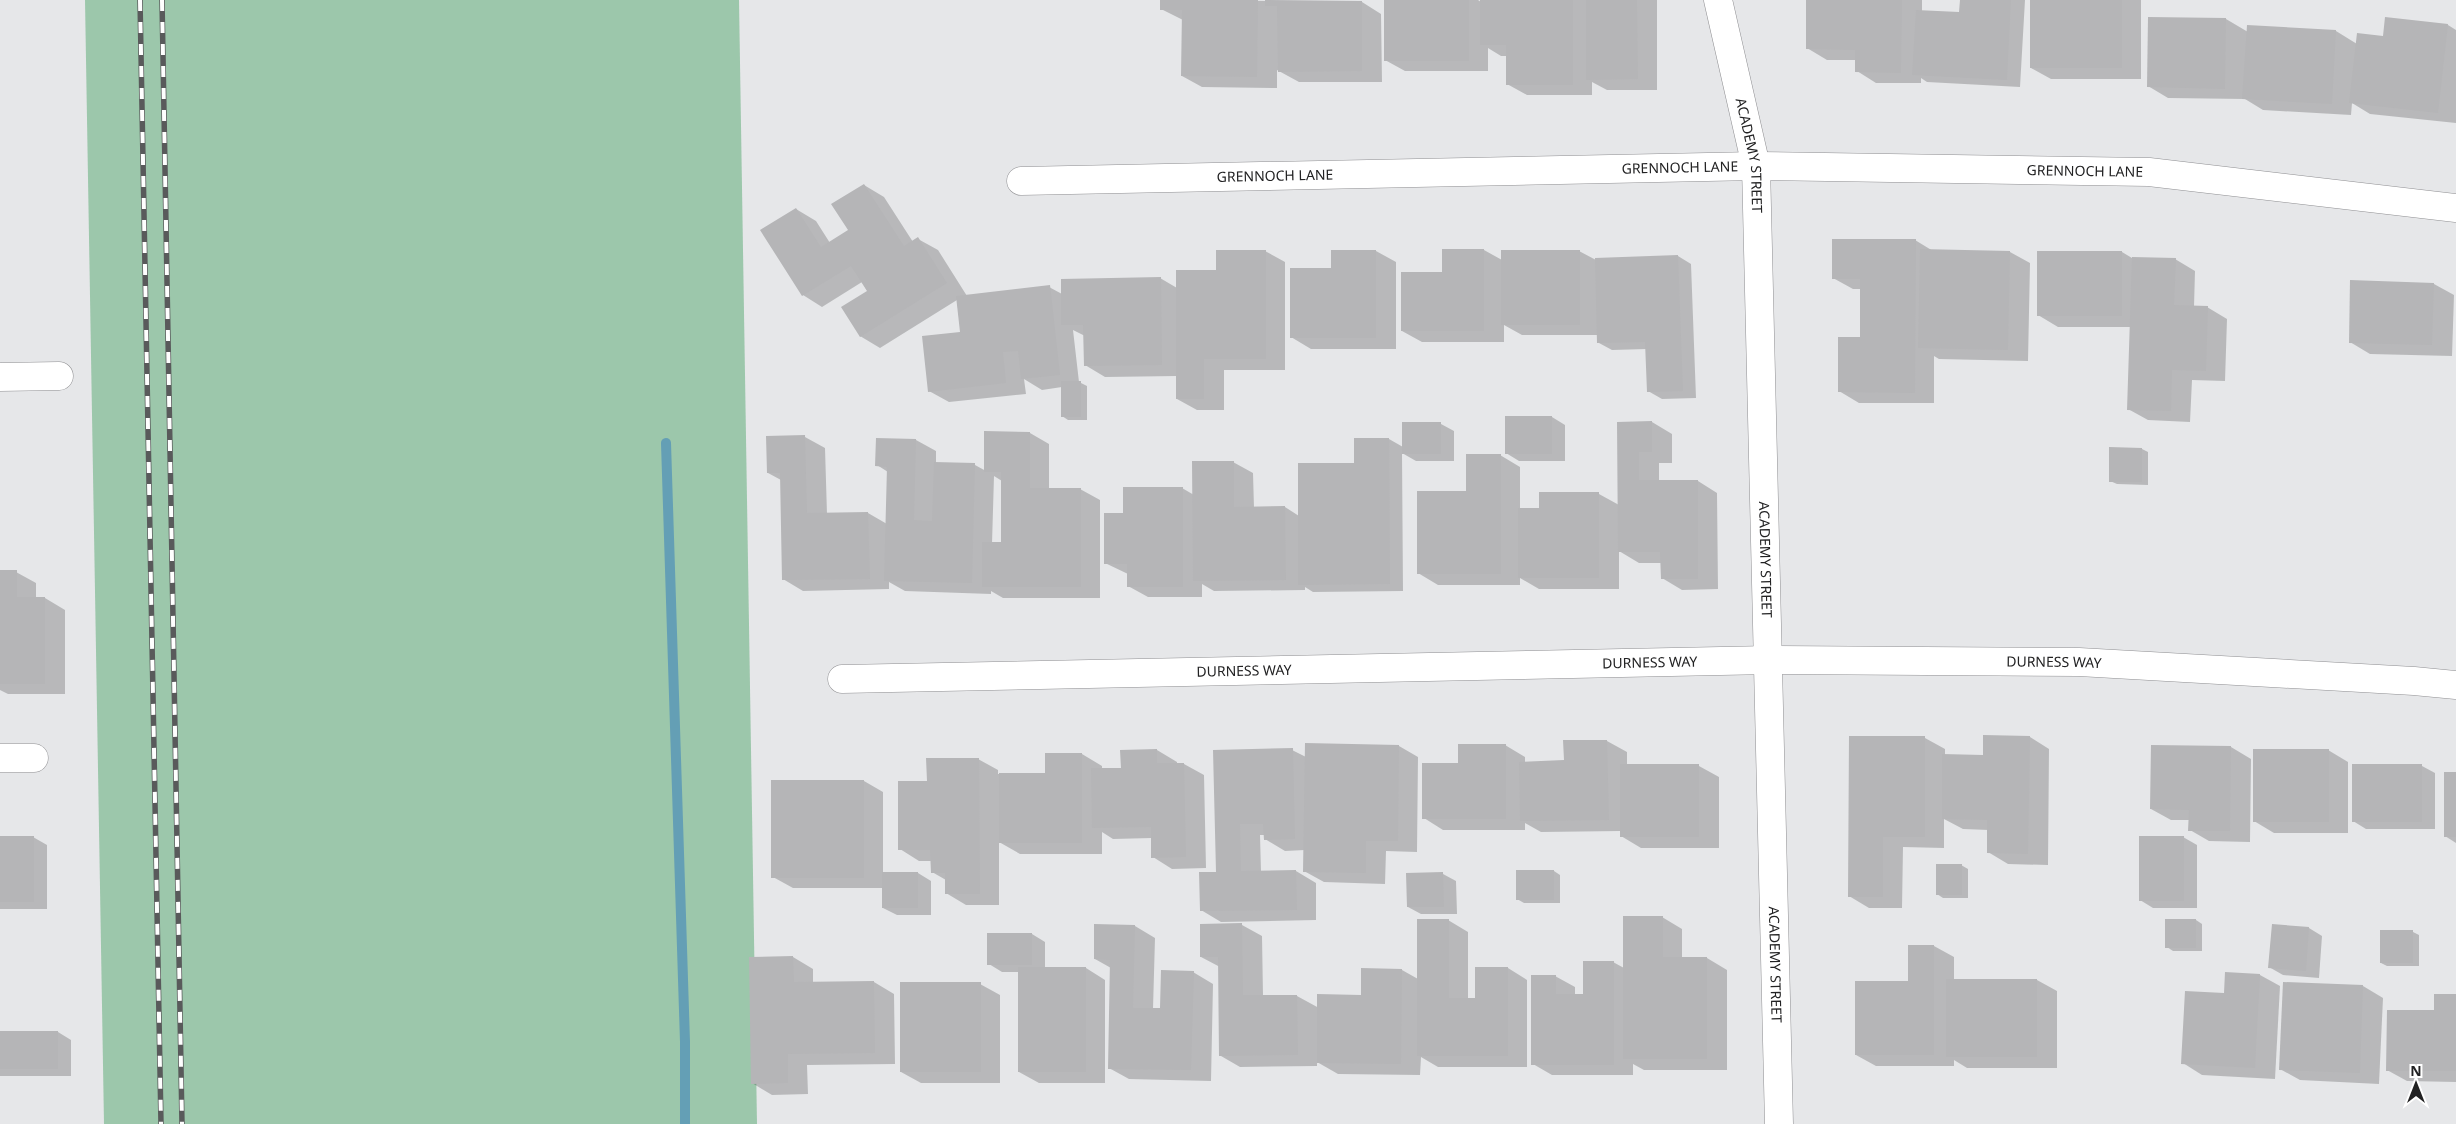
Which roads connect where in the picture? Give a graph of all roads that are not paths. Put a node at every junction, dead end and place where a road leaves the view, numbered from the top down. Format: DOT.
graph roads {
  1 [pos="1718,0"];
  2 [pos="1756,166"];
  3 [pos="1021,181"];
  4 [pos="2456,208"];
  5 [pos="59,376"];
  6 [pos="0,377"];
  7 [pos="1770,660"];
  8 [pos="842,679"];
  9 [pos="2456,685"];
  10 [pos="0,758"];
  11 [pos="34,758"];
  12 [pos="1779,1124"];
  1 -- 2 [label="street, ACADEMY STREET"];
  2 -- 3 [label="street, GRENNOCH LANE"];
  2 -- 4 [label="street, GRENNOCH LANE"];
  2 -- 7 [label="street, ACADEMY STREET"];
  5 -- 6 [label="street"];
  7 -- 8 [label="street, DURNESS WAY"];
  7 -- 9 [label="street, DURNESS WAY"];
  7 -- 12 [label="street, ACADEMY STREET"];
  10 -- 11 [label="street"];
}
